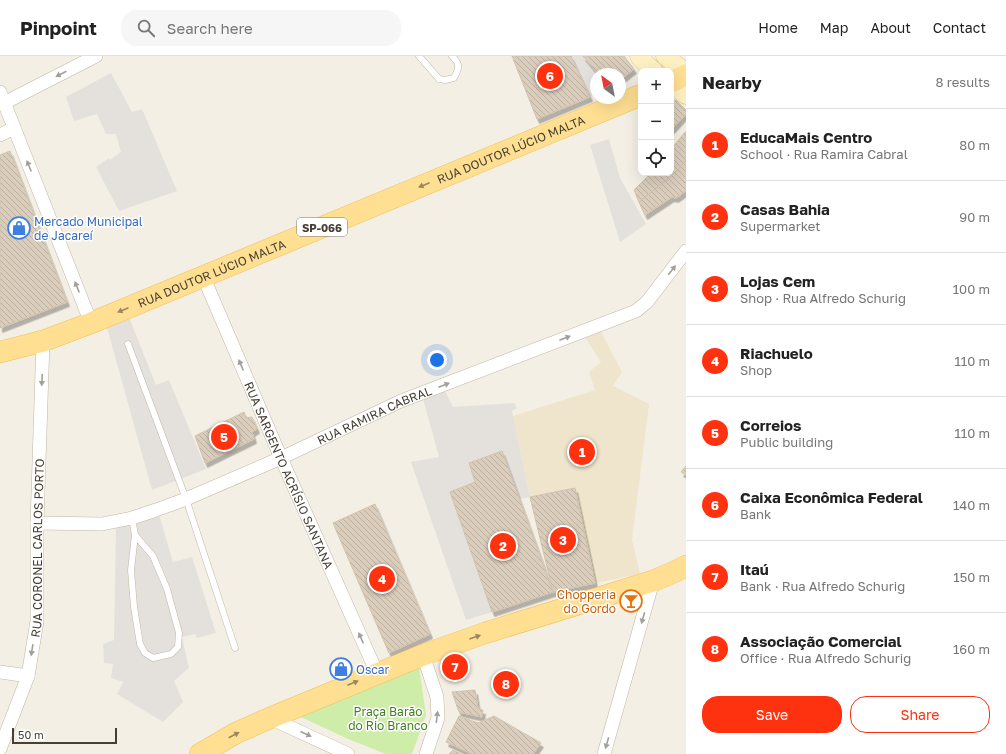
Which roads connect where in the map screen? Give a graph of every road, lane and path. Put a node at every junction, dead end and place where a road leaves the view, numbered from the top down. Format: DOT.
graph roads {
  1 [pos="96,56"];
  2 [pos="419,56"];
  3 [pos="452,56"];
  4 [pos="639,56"];
  5 [pos="665,56"];
  6 [pos="651,68"];
  7 [pos="686,74"];
  8 [pos="674,81"];
  9 [pos="674,86"];
  10 [pos="638,96"];
  11 [pos="686,96"];
  12 [pos="2,97"];
  13 [pos="14,128"];
  14 [pos="0,135"];
  15 [pos="686,251"];
  16 [pos="203,276"];
  17 [pos="91,323"];
  18 [pos="43,342"];
  19 [pos="128,344"];
  20 [pos="0,352"];
  21 [pos="281,458"];
  22 [pos="186,499"];
  23 [pos="132,518"];
  24 [pos="37,522"];
  25 [pos="134,535"];
  26 [pos="686,566"];
  27 [pos="653,580"];
  28 [pos="235,648"];
  29 [pos="423,655"];
  30 [pos="0,672"];
  31 [pos="377,673"];
  32 [pos="28,676"];
  33 [pos="270,718"];
  34 [pos="0,749"];
  35 [pos="200,754"];
  36 [pos="348,754"];
  37 [pos="426,754"];
  38 [pos="604,754"];
  1 -- 12 [label="street, one-way"];
  2 -- 3 [label="lane"];
  4 -- 6 [label="main road"];
  5 -- 7 [label="main road"];
  7 -- 8 [label="main road"];
  9 -- 11 [label="main road"];
  10 -- 16 [label="main road, RUA DOUTOR LÚCIO MALTA / SP-066, one-way"];
  12 -- 13 [label="street"];
  13 -- 14 [label="street"];
  17 -- 13 [label="street, one-way"];
  21 -- 15 [label="street, RUA RAMIRA CABRAL, one-way"];
  16 -- 17 [label="main road, RUA DOUTOR LÚCIO MALTA / SP-066, one-way"];
  21 -- 16 [label="street, RUA SARGENTO ACRÍSIO SANTANA, one-way"];
  17 -- 18 [label="main road, RUA DOUTOR LÚCIO MALTA / SP-066"];
  18 -- 20 [label="main road, RUA DOUTOR LÚCIO MALTA / SP-066"];
  18 -- 24 [label="street, RUA CORONEL CARLOS PORTO, one-way"];
  19 -- 22 [label="lane"];
  21 -- 22 [label="street, RUA RAMIRA CABRAL"];
  31 -- 21 [label="street, RUA SARGENTO ACRÍSIO SANTANA, one-way"];
  22 -- 23 [label="street, RUA RAMIRA CABRAL"];
  22 -- 28 [label="lane"];
  23 -- 24 [label="street, RUA RAMIRA CABRAL"];
  23 -- 25 [label="lane"];
  24 -- 32 [label="street, RUA CORONEL CARLOS PORTO, one-way"];
  25 -- 25 [label="lane"];
  26 -- 27 [label="main road"];
  29 -- 27 [label="main road, one-way"];
  27 -- 38 [label="street, one-way"];
  29 -- 31 [label="main road"];
  37 -- 29 [label="street, one-way"];
  30 -- 32 [label="street"];
  33 -- 31 [label="main road, one-way"];
  32 -- 34 [label="street, RUA CORONEL CARLOS PORTO"];
  35 -- 33 [label="main road, one-way"];
  33 -- 36 [label="street, one-way"];
}
